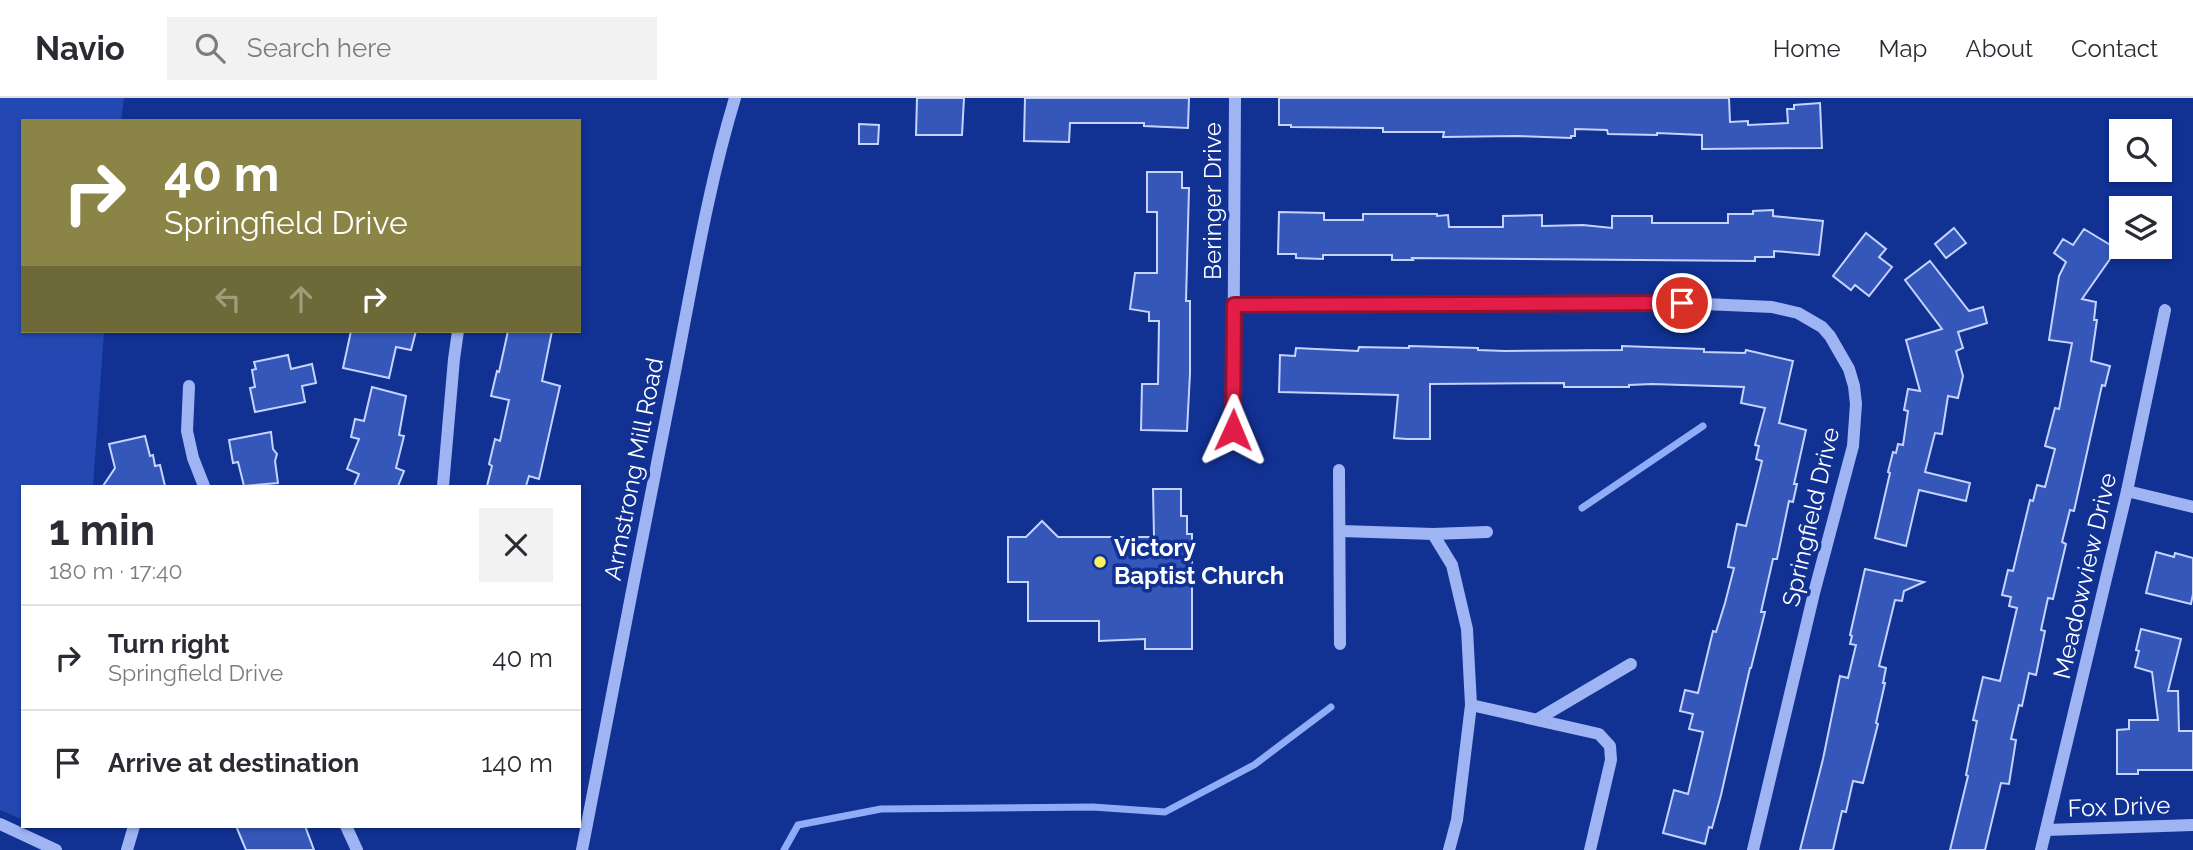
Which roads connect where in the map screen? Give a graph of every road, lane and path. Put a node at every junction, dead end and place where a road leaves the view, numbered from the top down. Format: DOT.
graph roads {
  1 [pos="736,98"];
  2 [pos="1235,98"];
  3 [pos="1234,305"];
  4 [pos="2165,310"];
  5 [pos="458,333"];
  6 [pos="189,387"];
  7 [pos="1233,430"];
  8 [pos="1339,470"];
  9 [pos="204,485"];
  10 [pos="443,485"];
  11 [pos="2127,491"];
  12 [pos="2193,507"];
  13 [pos="1341,531"];
  14 [pos="1487,532"];
  15 [pos="1433,534"];
  16 [pos="1340,644"];
  17 [pos="1631,664"];
  18 [pos="1471,705"];
  19 [pos="1538,719"];
  20 [pos="0,824"];
  21 [pos="2193,825"];
  22 [pos="133,828"];
  23 [pos="347,828"];
  24 [pos="2046,831"];
  25 [pos="56,850"];
  26 [pos="127,850"];
  27 [pos="356,850"];
  28 [pos="582,850"];
  29 [pos="1449,850"];
  30 [pos="1590,850"];
  31 [pos="1753,850"];
  32 [pos="2041,850"];
  1 -- 28 [label="street, Armstrong Mill Road"];
  2 -- 3 [label="street, Beringer Drive"];
  3 -- 7 [label="street, Beringer Drive"];
  3 -- 31 [label="street, Springfield Drive"];
  4 -- 11 [label="street, Meadowview Drive"];
  5 -- 10 [label="street"];
  6 -- 9 [label="street"];
  8 -- 13 [label="street"];
  11 -- 12 [label="street"];
  11 -- 24 [label="street, Meadowview Drive"];
  13 -- 15 [label="street"];
  13 -- 16 [label="street"];
  14 -- 15 [label="street"];
  15 -- 18 [label="street"];
  17 -- 19 [label="street"];
  18 -- 19 [label="street"];
  18 -- 29 [label="street"];
  19 -- 30 [label="street"];
  20 -- 25 [label="street"];
  21 -- 24 [label="street, Fox Drive"];
  22 -- 26 [label="street"];
  23 -- 27 [label="street"];
  24 -- 32 [label="street, Meadowview Drive"];
}
